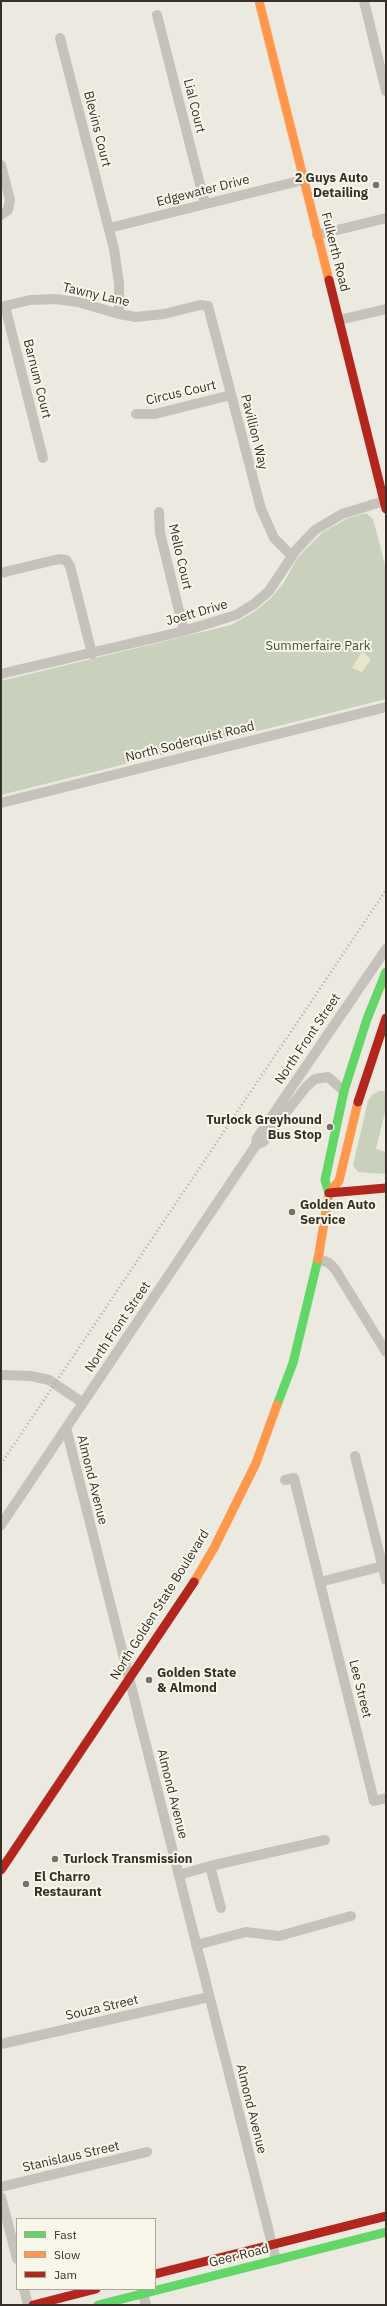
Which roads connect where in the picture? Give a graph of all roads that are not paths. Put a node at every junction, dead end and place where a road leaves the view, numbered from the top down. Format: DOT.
graph roads {
  1 [pos="259,1"];
  2 [pos="364,1"];
  3 [pos="157,15"];
  4 [pos="60,38"];
  5 [pos="386,91"];
  6 [pos="1,165"];
  7 [pos="304,180"];
  8 [pos="205,204"];
  9 [pos="1,215"];
  10 [pos="386,218"];
  11 [pos="109,228"];
  12 [pos="317,235"];
  13 [pos="3,306"];
  14 [pos="208,306"];
  15 [pos="386,309"];
  16 [pos="119,314"];
  17 [pos="339,320"];
  18 [pos="232,395"];
  19 [pos="136,414"];
  20 [pos="43,458"];
  21 [pos="385,505"];
  22 [pos="159,512"];
  23 [pos="292,556"];
  24 [pos="1,573"];
  25 [pos="184,631"];
  26 [pos="92,654"];
  27 [pos="1,674"];
  28 [pos="386,707"];
  29 [pos="1,803"];
  30 [pos="386,949"];
  31 [pos="386,972"];
  32 [pos="386,1018"];
  33 [pos="344,1091"];
  34 [pos="256,1145"];
  35 [pos="386,1188"];
  36 [pos="329,1193"];
  37 [pos="319,1259"];
  38 [pos="386,1352"];
  39 [pos="1,1375"];
  40 [pos="83,1403"];
  41 [pos="66,1428"];
  42 [pos="355,1456"];
  43 [pos="285,1480"];
  44 [pos="1,1525"];
  45 [pos="382,1566"];
  46 [pos="386,1580"];
  47 [pos="320,1582"];
  48 [pos="129,1680"];
  49 [pos="386,1798"];
  50 [pos="325,1840"];
  51 [pos="210,1866"];
  52 [pos="1,1870"];
  53 [pos="179,1875"];
  54 [pos="221,1908"];
  55 [pos="351,1916"];
  56 [pos="196,1945"];
  57 [pos="209,1997"];
  58 [pos="1,2044"];
  59 [pos="147,2152"];
  60 [pos="1,2187"];
  61 [pos="1,2197"];
  62 [pos="384,2217"];
  63 [pos="386,2232"];
  64 [pos="272,2245"];
  65 [pos="16,2255"];
  66 [pos="276,2260"];
  67 [pos="156,2274"];
  68 [pos="156,2289"];
  69 [pos="24,2290"];
  70 [pos="92,2290"];
  71 [pos="142,2292"];
  72 [pos="28,2305"];
  73 [pos="33,2305"];
  74 [pos="98,2305"];
  75 [pos="146,2305"];
  1 -- 7 [label="main road, Fulkerth Road"];
  2 -- 5 [label="street"];
  3 -- 8 [label="street, Lial Court"];
  4 -- 11 [label="street, Blevins Court"];
  6 -- 9 [label="street"];
  7 -- 8 [label="street, Edgewater Drive"];
  7 -- 12 [label="main road, Fulkerth Road"];
  8 -- 11 [label="street, Edgewater Drive"];
  10 -- 12 [label="street"];
  11 -- 16 [label="street, Blevins Court"];
  12 -- 17 [label="main road, Fulkerth Road"];
  13 -- 16 [label="street, Tawny Lane"];
  13 -- 20 [label="street, Barnum Court"];
  14 -- 16 [label="street, Tawny Lane"];
  14 -- 18 [label="street, Pavillion Way"];
  15 -- 17 [label="street"];
  17 -- 21 [label="main road, Fulkerth Road"];
  18 -- 19 [label="street, Circus Court"];
  18 -- 23 [label="street, Pavillion Way"];
  21 -- 23 [label="street, Joett Drive"];
  22 -- 25 [label="street, Mello Court"];
  23 -- 25 [label="street, Joett Drive"];
  24 -- 26 [label="street"];
  25 -- 26 [label="street, Joett Drive"];
  26 -- 27 [label="street, Joett Drive"];
  28 -- 29 [label="street, North Soderquist Road"];
  30 -- 34 [label="street, North Front Street"];
  31 -- 33 [label="main road, North Golden State Boulevard"];
  32 -- 36 [label="main road, North Golden State Boulevard"];
  33 -- 34 [label="street, North Front Street"];
  33 -- 36 [label="main road, North Golden State Boulevard"];
  34 -- 40 [label="street, North Front Street"];
  35 -- 36 [label="main road"];
  36 -- 37 [label="main road, North Golden State Boulevard"];
  37 -- 38 [label="street"];
  37 -- 48 [label="main road, North Golden State Boulevard"];
  39 -- 40 [label="street"];
  40 -- 41 [label="street, North Front Street"];
  41 -- 44 [label="street, North Front Street"];
  41 -- 48 [label="street, Almond Avenue"];
  42 -- 45 [label="street"];
  43 -- 47 [label="street, Lee Street"];
  45 -- 46 [label="street"];
  45 -- 47 [label="street"];
  47 -- 49 [label="street, Lee Street"];
  48 -- 52 [label="main road, North Golden State Boulevard"];
  48 -- 53 [label="street, Almond Avenue"];
  50 -- 51 [label="street"];
  51 -- 53 [label="street"];
  51 -- 54 [label="street"];
  53 -- 56 [label="street, Almond Avenue"];
  55 -- 56 [label="street"];
  56 -- 57 [label="street, Almond Avenue"];
  57 -- 58 [label="street, Souza Street"];
  57 -- 64 [label="street, Almond Avenue"];
  59 -- 60 [label="street, Stanislaus Street"];
  61 -- 65 [label="street"];
  62 -- 63 [label="street"];
  62 -- 64 [label="main road, Geer Road"];
  63 -- 66 [label="main road, Geer Road"];
  64 -- 66 [label="street, Almond Avenue"];
  64 -- 67 [label="main road, Geer Road"];
  66 -- 68 [label="main road, Geer Road"];
  69 -- 72 [label="street"];
  70 -- 73 [label="main road"];
  71 -- 74 [label="main road, Geer Road"];
  71 -- 75 [label="street"];
}
